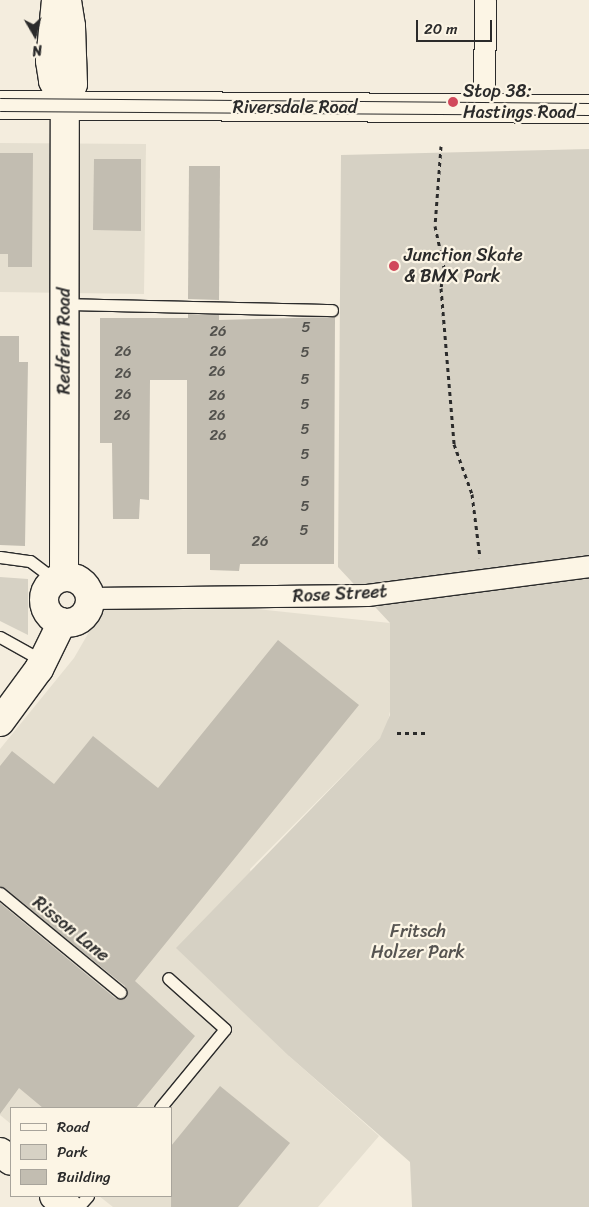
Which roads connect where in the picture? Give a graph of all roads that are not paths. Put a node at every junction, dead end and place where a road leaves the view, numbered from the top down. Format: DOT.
graph roads {
  1 [pos="56,0"];
  2 [pos="66,0"];
  3 [pos="485,0"];
  4 [pos="0,105"];
  5 [pos="65,105"];
  6 [pos="484,108"];
  7 [pos="589,109"];
  8 [pos="64,304"];
  9 [pos="332,310"];
  10 [pos="0,557"];
  11 [pos="589,566"];
  12 [pos="59,579"];
  13 [pos="90,598"];
  14 [pos="62,622"];
  15 [pos="0,637"];
  16 [pos="44,661"];
  17 [pos="0,722"];
  18 [pos="0,893"];
  19 [pos="168,978"];
  20 [pos="120,992"];
  21 [pos="161,1107"];
  22 [pos="0,1152"];
  23 [pos="10,1160"];
  24 [pos="55,1197"];
  25 [pos="87,1197"];
  26 [pos="68,1207"];
  27 [pos="78,1207"];
  1 -- 5 [label="street"];
  2 -- 5 [label="street"];
  3 -- 6 [label="street"];
  4 -- 5 [label="street, Riversdale Road"];
  5 -- 6 [label="street, Riversdale Road"];
  5 -- 8 [label="street, Redfern Road"];
  6 -- 7 [label="street, Riversdale Road"];
  8 -- 9 [label="lane"];
  8 -- 12 [label="street, Redfern Road"];
  10 -- 12 [label="lane"];
  11 -- 13 [label="street, Rose Street"];
  12 -- 13 [label="street"];
  12 -- 14 [label="street"];
  13 -- 14 [label="street"];
  14 -- 16 [label="street"];
  15 -- 16 [label="lane"];
  16 -- 17 [label="street"];
  18 -- 20 [label="lane, Risson Lane"];
  19 -- 21 [label="lane"];
  22 -- 23 [label="street"];
  24 -- 26 [label="street"];
  25 -- 27 [label="lane"];
}
